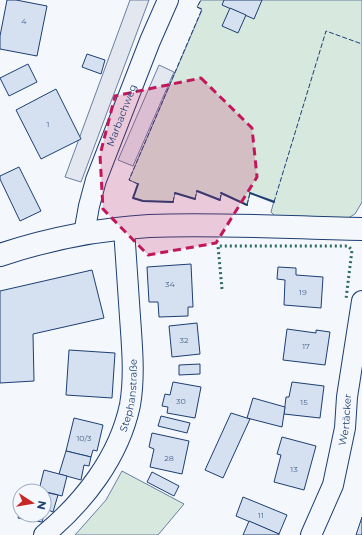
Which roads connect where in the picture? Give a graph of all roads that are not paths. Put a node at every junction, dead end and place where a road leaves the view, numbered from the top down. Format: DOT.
graph roads {
  1 [pos="168,0"];
  2 [pos="124,229"];
  3 [pos="362,229"];
  4 [pos="84,234"];
  5 [pos="0,254"];
  6 [pos="362,301"];
  7 [pos="44,535"];
  8 [pos="311,535"];
  1 -- 4 [label="street, Marbachweg"];
  2 -- 3 [label="street"];
  2 -- 4 [label="street"];
  2 -- 7 [label="street, Stephanstraße"];
  4 -- 5 [label="street"];
  6 -- 8 [label="street, Wertäcker"];
}
